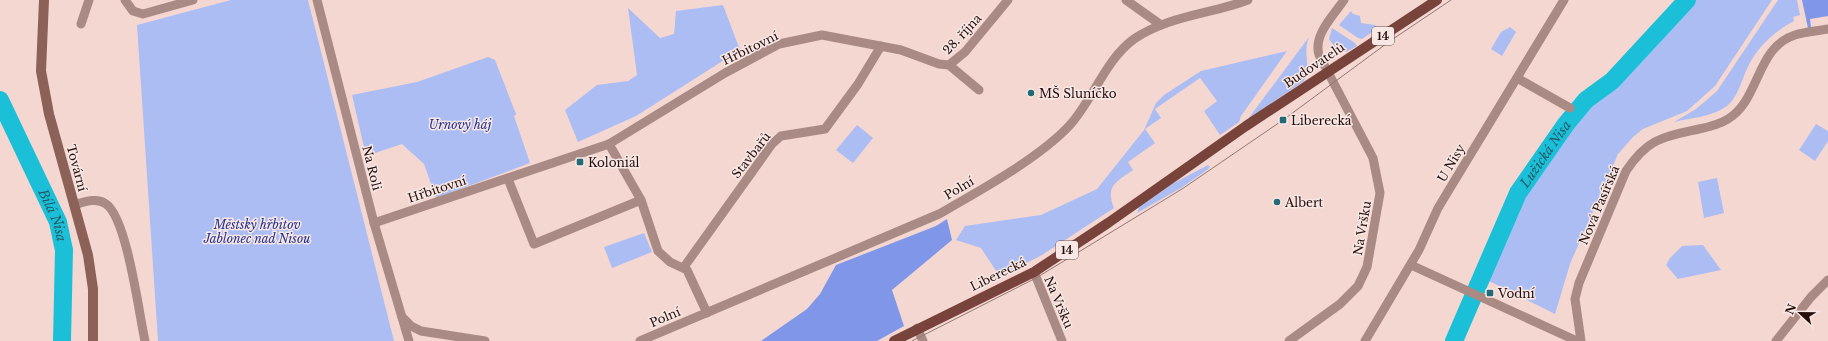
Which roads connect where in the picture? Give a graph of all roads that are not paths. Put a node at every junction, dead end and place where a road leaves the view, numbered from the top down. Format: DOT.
graph roads {
  1 [pos="44,0"];
  2 [pos="89,0"];
  3 [pos="125,0"];
  4 [pos="193,0"];
  5 [pos="316,0"];
  6 [pos="1008,0"];
  7 [pos="1126,0"];
  8 [pos="1248,0"];
  9 [pos="1344,0"];
  10 [pos="1437,0"];
  11 [pos="1564,0"];
  12 [pos="81,24"];
  13 [pos="1161,25"];
  14 [pos="1828,29"];
  15 [pos="881,46"];
  16 [pos="949,65"];
  17 [pos="1329,72"];
  18 [pos="1517,78"];
  19 [pos="979,90"];
  20 [pos="1570,108"];
  21 [pos="609,144"];
  22 [pos="1207,154"];
  23 [pos="508,179"];
  24 [pos="641,200"];
  25 [pos="74,205"];
  26 [pos="374,223"];
  27 [pos="1411,265"];
  28 [pos="684,267"];
  29 [pos="1034,272"];
  30 [pos="1828,280"];
  31 [pos="707,312"];
  32 [pos="400,314"];
  33 [pos="917,328"];
  34 [pos="1555,337"];
  35 [pos="93,341"];
  36 [pos="145,341"];
  37 [pos="408,341"];
  38 [pos="485,341"];
  39 [pos="640,341"];
  40 [pos="894,341"];
  41 [pos="923,341"];
  42 [pos="1062,341"];
  43 [pos="1289,341"];
  44 [pos="1365,341"];
  45 [pos="1576,341"];
  46 [pos="1581,341"];
  47 [pos="1776,341"];
  1 -- 25 [label="street, Tovární"];
  2 -- 12 [label="street"];
  3 -- 4 [label="street"];
  5 -- 26 [label="street, Na Roli"];
  6 -- 16 [label="street, 28. října"];
  7 -- 13 [label="street"];
  8 -- 13 [label="street, Polní"];
  9 -- 17 [label="street"];
  10 -- 17 [label="main road, Budovatelů / 14"];
  11 -- 18 [label="street, U Nisy"];
  13 -- 31 [label="street, Polní"];
  14 -- 46 [label="street, Nová Pasířská"];
  15 -- 16 [label="street, Hřbitovní"];
  15 -- 21 [label="street, Hřbitovní"];
  15 -- 28 [label="street, Stavbařů"];
  16 -- 19 [label="street, Hřbitovní"];
  17 -- 22 [label="main road, Budovatelů / 14"];
  17 -- 43 [label="street, Na Vršku"];
  18 -- 20 [label="street"];
  18 -- 27 [label="street, U Nisy"];
  21 -- 23 [label="street, Hřbitovní"];
  21 -- 24 [label="street"];
  22 -- 29 [label="main road, Liberecká / 14"];
  23 -- 24 [label="street"];
  23 -- 26 [label="street, Hřbitovní"];
  24 -- 28 [label="street"];
  25 -- 35 [label="street, Tovární"];
  25 -- 36 [label="street"];
  26 -- 32 [label="street, Na Roli"];
  27 -- 34 [label="street"];
  27 -- 44 [label="street, U Nisy"];
  28 -- 31 [label="street"];
  29 -- 33 [label="main road, Liberecká / 14"];
  29 -- 42 [label="street, Na Vršku"];
  30 -- 47 [label="street"];
  31 -- 39 [label="street, Polní"];
  32 -- 37 [label="street, Na Roli"];
  32 -- 38 [label="street"];
  33 -- 40 [label="main road, Liberecká / 14"];
  33 -- 41 [label="street"];
  34 -- 45 [label="street"];
}
